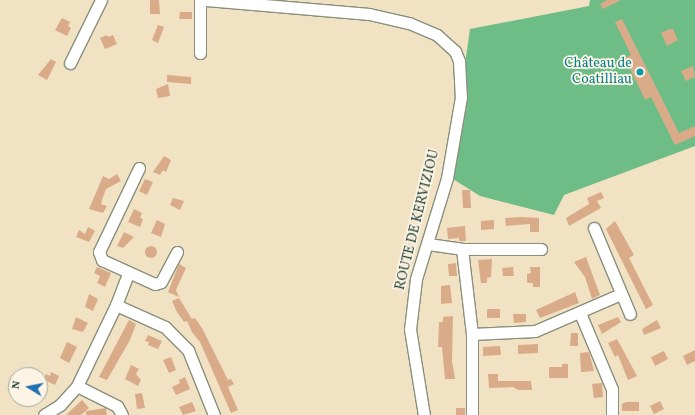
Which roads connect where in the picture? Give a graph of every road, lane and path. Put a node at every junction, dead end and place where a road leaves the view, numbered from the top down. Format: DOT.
graph roads {
  1 [pos="101,0"];
  2 [pos="200,0"];
  3 [pos="206,0"];
  4 [pos="200,53"];
  5 [pos="70,63"];
  6 [pos="139,168"];
  7 [pos="594,228"];
  8 [pos="428,244"];
  9 [pos="462,249"];
  10 [pos="541,249"];
  11 [pos="177,252"];
  12 [pos="128,273"];
  13 [pos="621,294"];
  14 [pos="116,306"];
  15 [pos="580,313"];
  16 [pos="630,314"];
  17 [pos="472,334"];
  18 [pos="77,386"];
  19 [pos="44,415"];
  20 [pos="122,415"];
  21 [pos="214,415"];
  22 [pos="424,415"];
  23 [pos="472,415"];
  24 [pos="612,415"];
  1 -- 5 [label="street"];
  2 -- 4 [label="street"];
  3 -- 8 [label="street, ROUTE DE KERVIZIOU"];
  6 -- 12 [label="street"];
  7 -- 13 [label="street"];
  8 -- 9 [label="street"];
  8 -- 22 [label="street, ROUTE DE KERVIZIOU"];
  9 -- 10 [label="street"];
  9 -- 17 [label="street"];
  11 -- 12 [label="street"];
  12 -- 14 [label="street"];
  13 -- 15 [label="street"];
  13 -- 16 [label="street"];
  14 -- 18 [label="street"];
  14 -- 21 [label="street"];
  15 -- 17 [label="street"];
  15 -- 24 [label="street"];
  17 -- 23 [label="street"];
  18 -- 19 [label="street"];
  18 -- 20 [label="street"];
}
